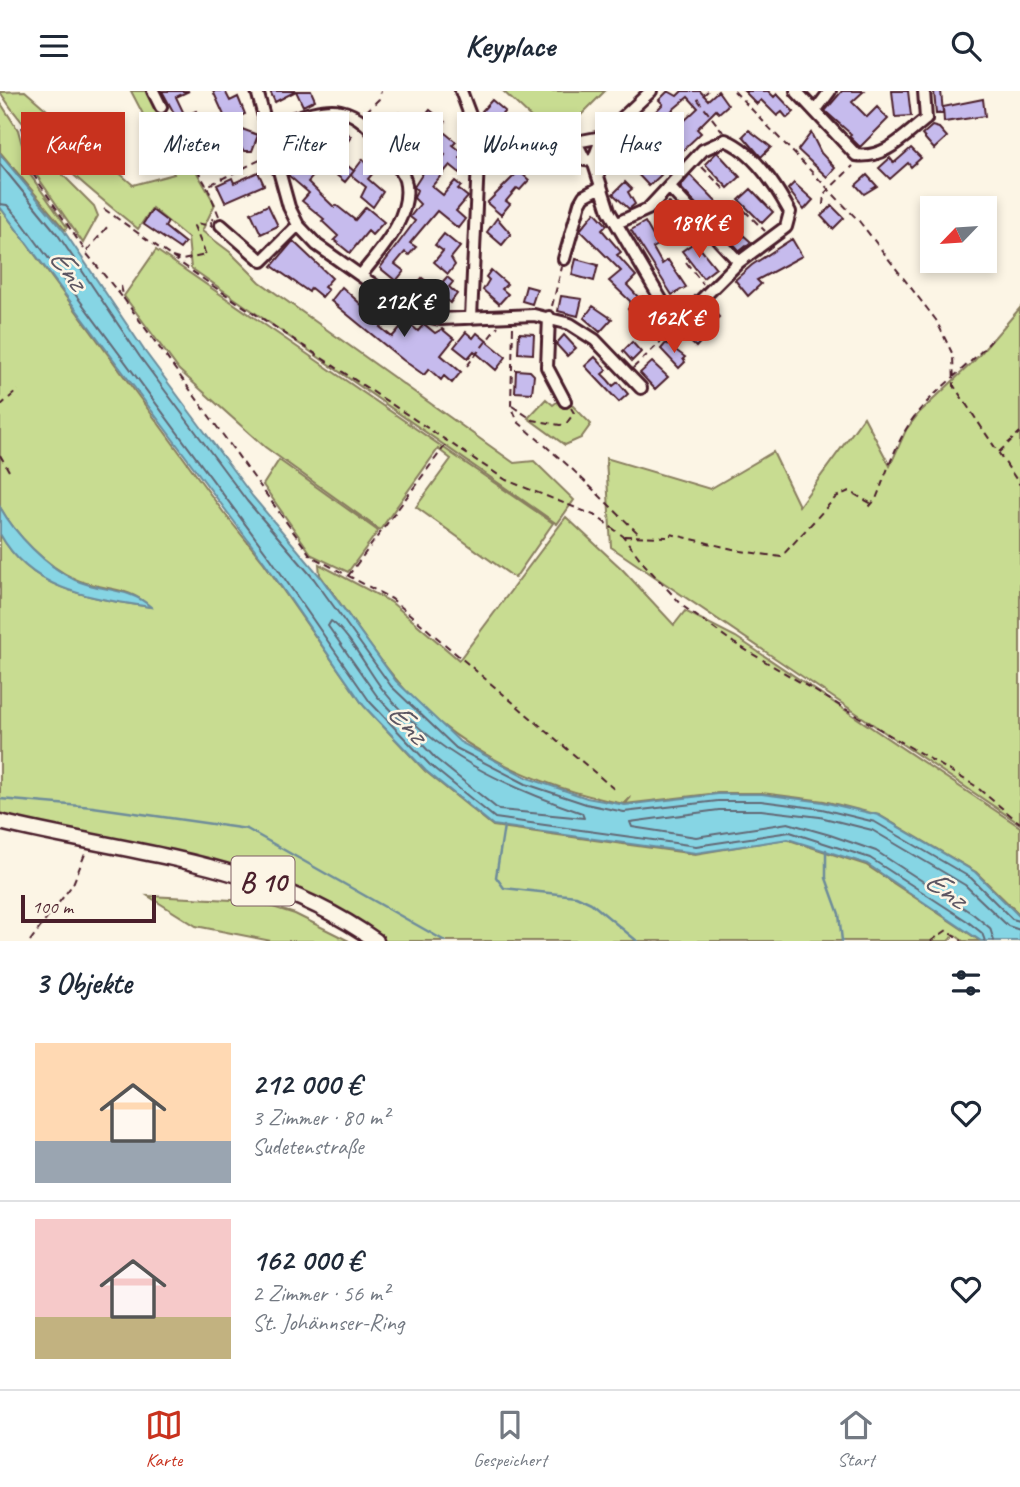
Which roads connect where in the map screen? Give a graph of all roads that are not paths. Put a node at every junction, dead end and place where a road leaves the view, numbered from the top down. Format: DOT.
graph roads {
  1 [pos="153,91"];
  2 [pos="257,91"];
  3 [pos="461,91"];
  4 [pos="651,91"];
  5 [pos="796,91"];
  6 [pos="830,91"];
  7 [pos="924,91"];
  8 [pos="161,107"];
  9 [pos="814,111"];
  10 [pos="263,112"];
  11 [pos="469,112"];
  12 [pos="628,112"];
  13 [pos="349,114"];
  14 [pos="595,155"];
  15 [pos="581,157"];
  16 [pos="593,161"];
  17 [pos="278,175"];
  18 [pos="477,175"];
  19 [pos="601,187"];
  20 [pos="670,188"];
  21 [pos="617,223"];
  22 [pos="221,225"];
  23 [pos="298,225"];
  24 [pos="564,259"];
  25 [pos="739,262"];
  26 [pos="361,275"];
  27 [pos="549,317"];
  28 [pos="471,318"];
  29 [pos="641,388"];
  30 [pos="565,401"];
  31 [pos="0,822"];
  32 [pos="376,941"];
  1 -- 8 [label="street"];
  2 -- 10 [label="street"];
  3 -- 11 [label="street"];
  4 -- 12 [label="street"];
  5 -- 9 [label="street"];
  6 -- 9 [label="street"];
  7 -- 9 [label="street"];
  13 -- 26 [label="street"];
  14 -- 16 [label="street"];
  15 -- 16 [label="street"];
  16 -- 19 [label="street"];
  17 -- 23 [label="street"];
  18 -- 28 [label="street"];
  19 -- 21 [label="street"];
  19 -- 24 [label="street"];
  20 -- 21 [label="street"];
  20 -- 25 [label="street"];
  20 -- 25 [label="street"];
  21 -- 25 [label="street"];
  22 -- 23 [label="street"];
  23 -- 26 [label="street"];
  26 -- 28 [label="street"];
  27 -- 28 [label="street"];
  27 -- 29 [label="street"];
  27 -- 30 [label="street"];
  31 -- 32 [label="main road, B 10"];
}
